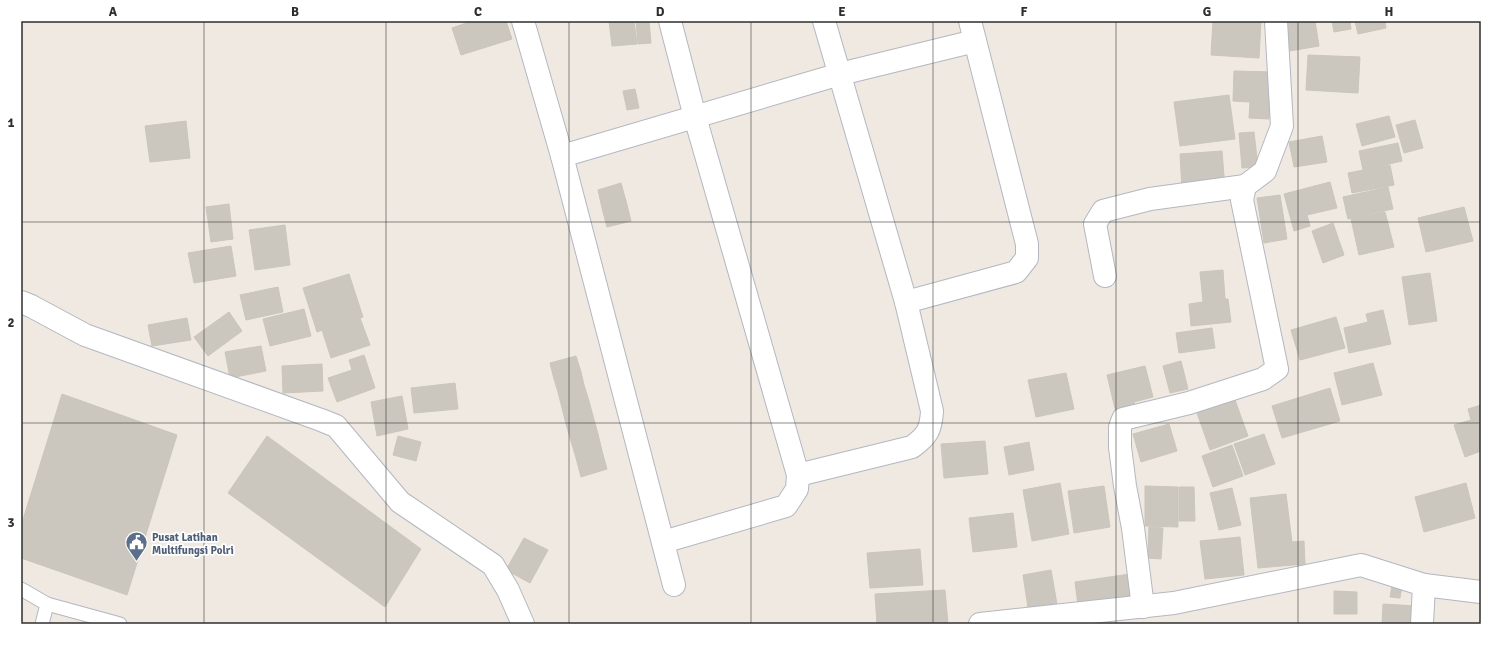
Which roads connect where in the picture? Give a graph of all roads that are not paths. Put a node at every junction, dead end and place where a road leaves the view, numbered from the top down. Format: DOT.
graph roads {
  1 [pos="523,21"];
  2 [pos="670,21"];
  3 [pos="824,21"];
  4 [pos="1276,21"];
  5 [pos="973,31"];
  6 [pos="840,74"];
  7 [pos="695,117"];
  8 [pos="562,156"];
  9 [pos="1245,186"];
  10 [pos="1105,276"];
  11 [pos="21,302"];
  12 [pos="906,302"];
  13 [pos="798,476"];
  14 [pos="663,542"];
  15 [pos="674,585"];
  16 [pos="1424,585"];
  17 [pos="21,589"];
  18 [pos="1481,592"];
  19 [pos="47,604"];
  20 [pos="1143,607"];
  21 [pos="42,624"];
  22 [pos="120,624"];
  23 [pos="523,624"];
  24 [pos="980,624"];
  25 [pos="1422,624"];
  1 -- 8 [label="street"];
  2 -- 7 [label="street"];
  3 -- 6 [label="street"];
  4 -- 9 [label="street"];
  5 -- 6 [label="street"];
  5 -- 12 [label="street"];
  6 -- 7 [label="street"];
  6 -- 12 [label="street"];
  7 -- 8 [label="street"];
  7 -- 13 [label="street"];
  8 -- 14 [label="street"];
  9 -- 10 [label="street"];
  9 -- 20 [label="street"];
  11 -- 23 [label="street"];
  12 -- 13 [label="street"];
  13 -- 14 [label="street"];
  14 -- 15 [label="street"];
  16 -- 18 [label="street"];
  16 -- 20 [label="street"];
  16 -- 25 [label="street"];
  17 -- 19 [label="lane"];
  19 -- 21 [label="lane"];
  19 -- 22 [label="lane"];
  20 -- 24 [label="street"];
}
